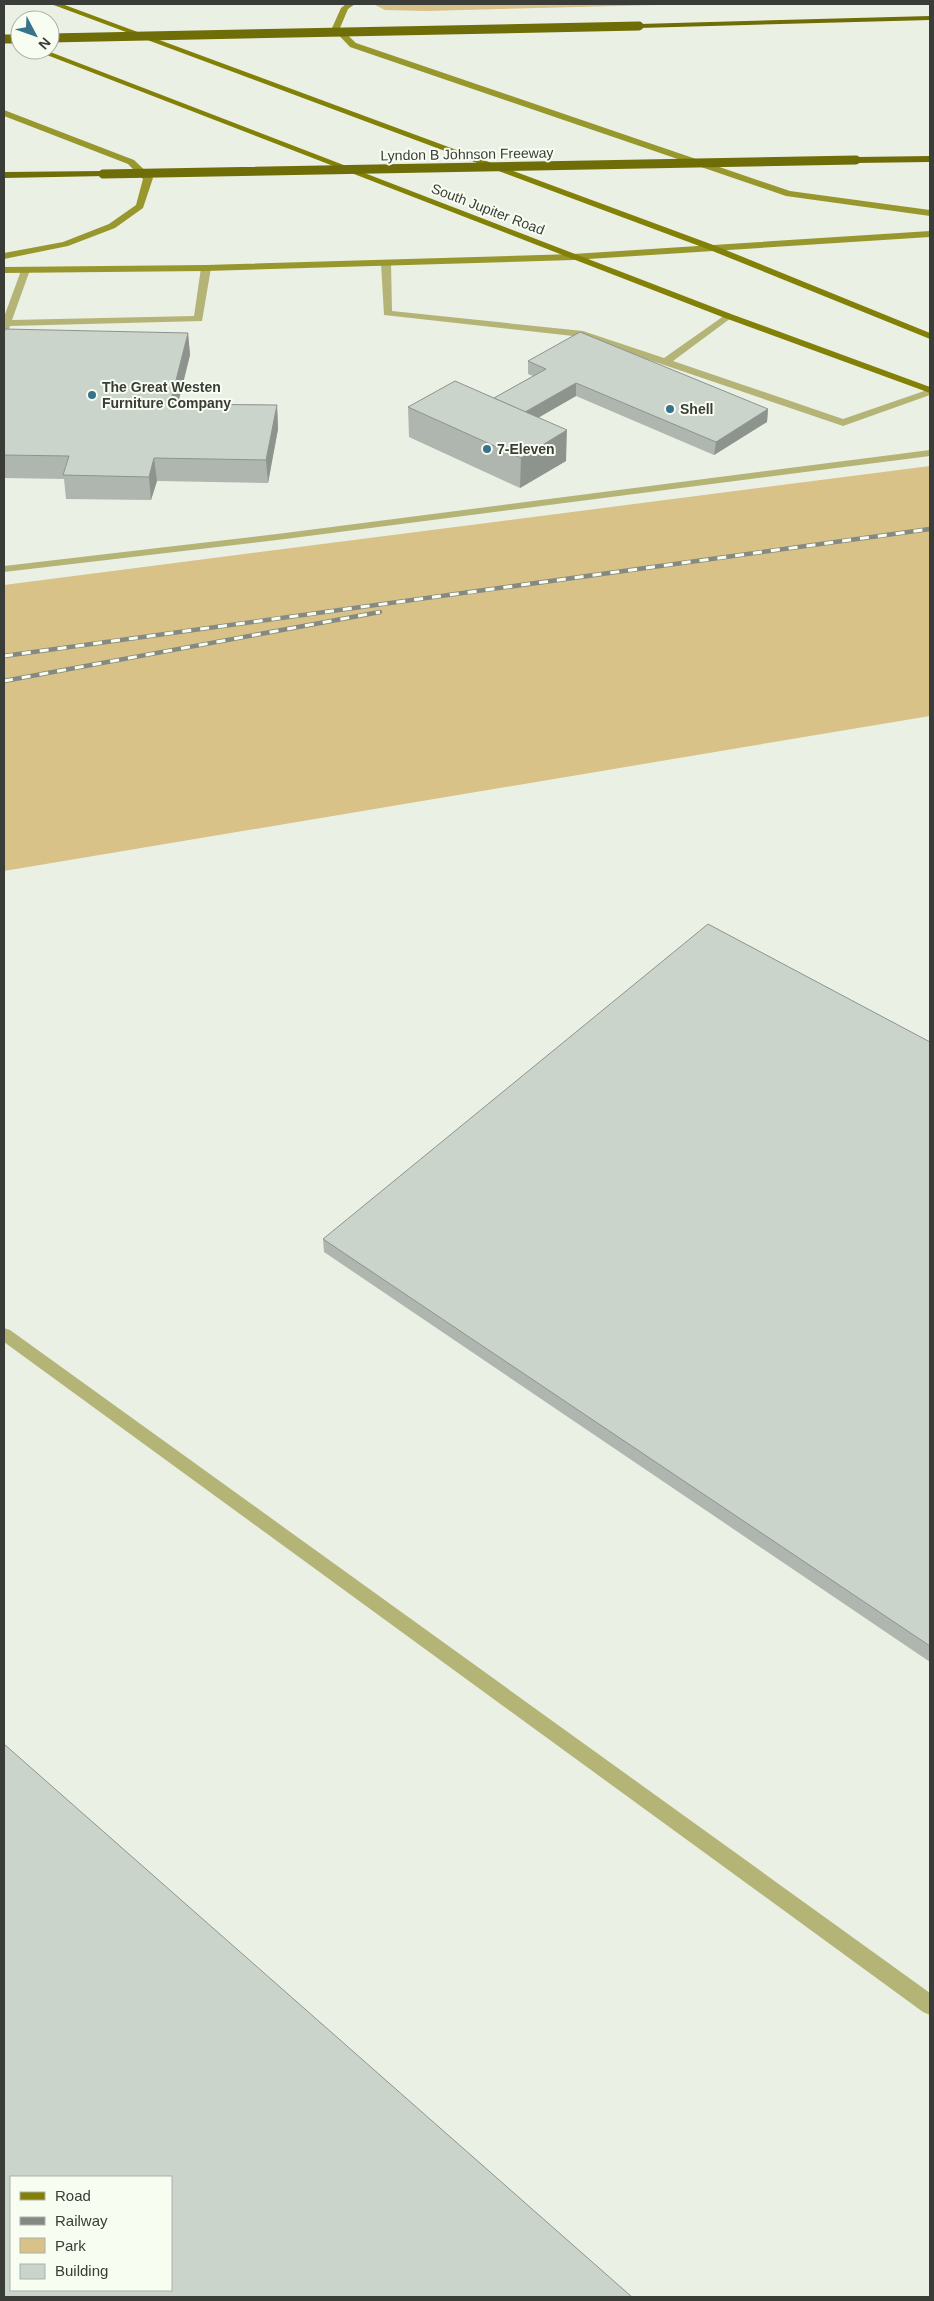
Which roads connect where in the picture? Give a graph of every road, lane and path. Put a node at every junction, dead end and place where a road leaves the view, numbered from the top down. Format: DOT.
graph roads {
  1 [pos="55,4"];
  2 [pos="351,4"];
  3 [pos="930,18"];
  4 [pos="60,38"];
  5 [pos="60,59"];
  6 [pos="4,113"];
  7 [pos="930,158"];
  8 [pos="4,175"];
  9 [pos="930,213"];
  10 [pos="930,234"];
  11 [pos="713,248"];
  12 [pos="4,256"];
  13 [pos="573,257"];
  14 [pos="386,263"];
  15 [pos="206,268"];
  16 [pos="4,270"];
  17 [pos="25,270"];
  18 [pos="728,316"];
  19 [pos="5,327"];
  20 [pos="930,336"];
  21 [pos="666,362"];
  22 [pos="930,391"];
  23 [pos="930,453"];
  24 [pos="4,569"];
  25 [pos="4,1334"];
  26 [pos="930,2005"];
  1 -- 11 [label="main road"];
  2 -- 9 [label="main road"];
  3 -- 4 [label="highway, bridge"];
  5 -- 13 [label="main road, South Jupiter Road"];
  6 -- 12 [label="main road"];
  7 -- 8 [label="highway, Lyndon B Johnson Freeway, bridge"];
  10 -- 11 [label="main road"];
  11 -- 13 [label="main road"];
  11 -- 20 [label="main road"];
  13 -- 14 [label="main road"];
  13 -- 18 [label="main road, South Jupiter Road"];
  14 -- 15 [label="main road"];
  14 -- 21 [label="lane"];
  15 -- 17 [label="main road"];
  15 -- 19 [label="lane"];
  16 -- 17 [label="main road"];
  17 -- 19 [label="lane"];
  18 -- 21 [label="lane"];
  18 -- 22 [label="main road, South Jupiter Road"];
  21 -- 22 [label="lane"];
  23 -- 24 [label="lane"];
  25 -- 26 [label="lane"];
}
